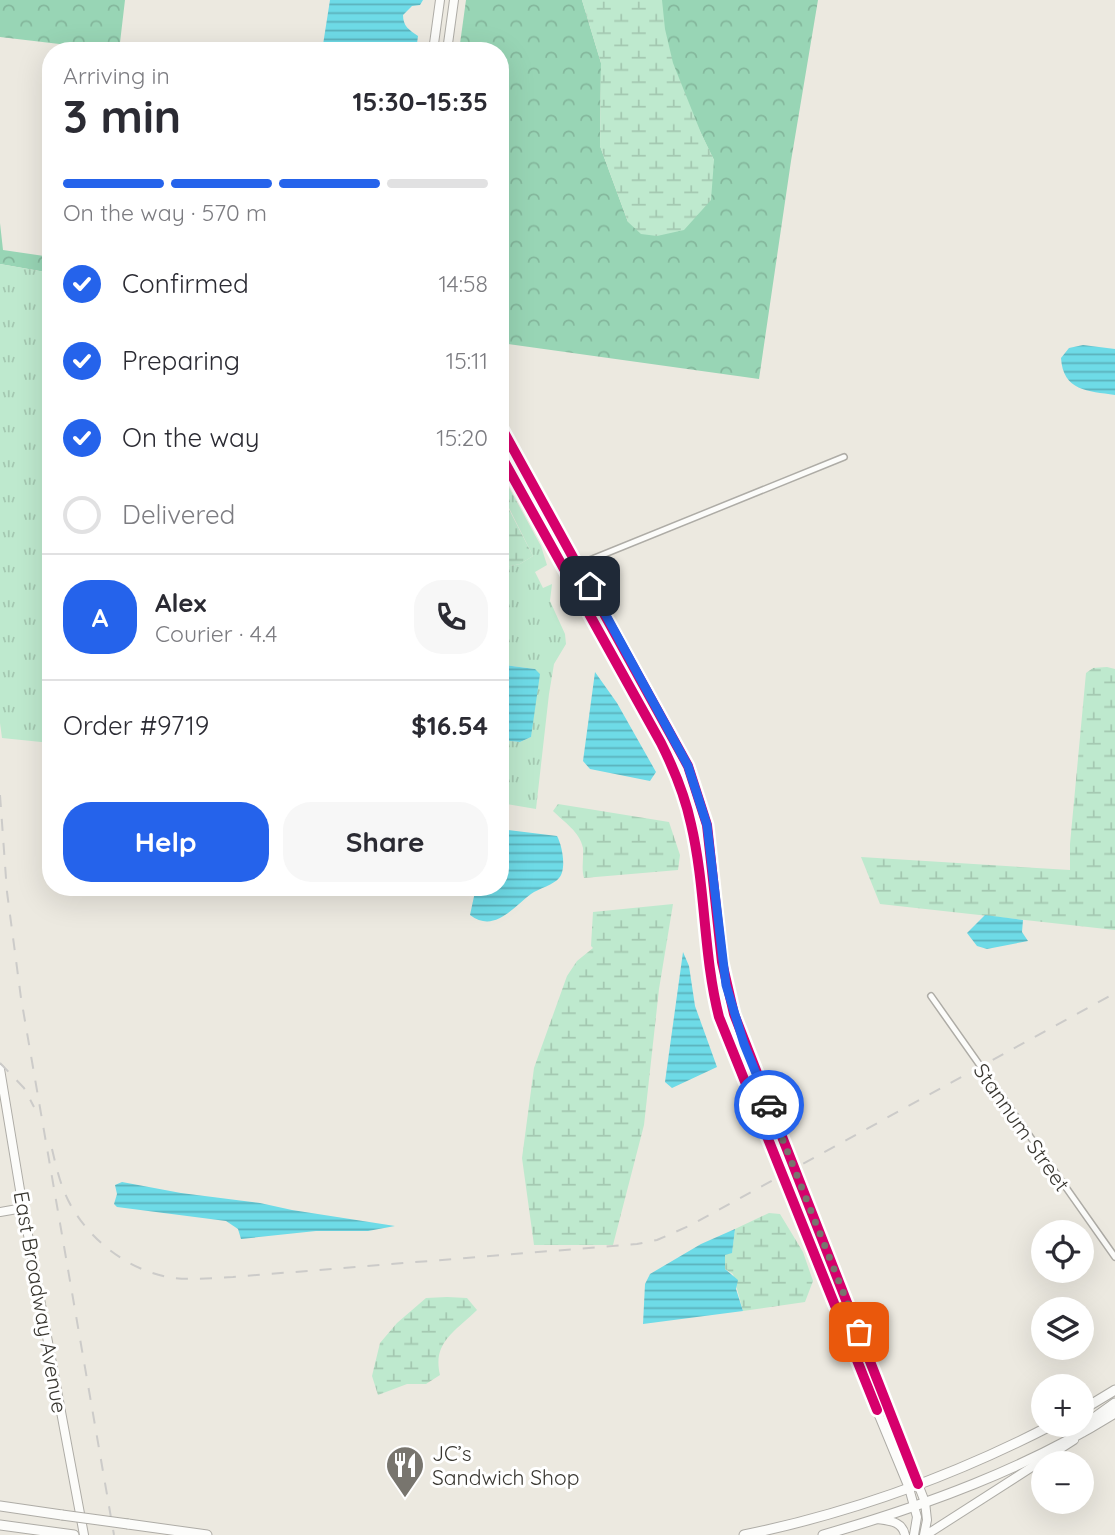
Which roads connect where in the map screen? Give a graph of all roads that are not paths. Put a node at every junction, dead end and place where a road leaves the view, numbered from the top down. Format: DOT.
graph roads {
  1 [pos="440,0"];
  2 [pos="454,0"];
  3 [pos="434,42"];
  4 [pos="448,42"];
  5 [pos="509,441"];
  6 [pos="844,457"];
  7 [pos="509,470"];
  8 [pos="578,564"];
  9 [pos="565,569"];
  10 [pos="713,881"];
  11 [pos="699,883"];
  12 [pos="931,996"];
  13 [pos="0,1069"];
  14 [pos="23,1208"];
  15 [pos="0,1212"];
  16 [pos="1115,1257"];
  17 [pos="850,1309"];
  18 [pos="837,1314"];
  19 [pos="1115,1390"];
  20 [pos="1094,1403"];
  21 [pos="1115,1403"];
  22 [pos="1115,1413"];
  23 [pos="1094,1418"];
  24 [pos="1094,1426"];
  25 [pos="1031,1436"];
  26 [pos="1075,1437"];
  27 [pos="1077,1437"];
  28 [pos="914,1486"];
  29 [pos="920,1504"];
  30 [pos="0,1506"];
  31 [pos="877,1519"];
  32 [pos="0,1525"];
  33 [pos="70,1534"];
  34 [pos="84,1535"];
  35 [pos="207,1535"];
  36 [pos="744,1535"];
  37 [pos="824,1535"];
  38 [pos="905,1535"];
  39 [pos="914,1535"];
  40 [pos="925,1535"];
  1 -- 3 [label="street"];
  2 -- 4 [label="street"];
  5 -- 8 [label="street"];
  6 -- 8 [label="street"];
  7 -- 9 [label="street"];
  8 -- 9 [label="street"];
  8 -- 10 [label="street"];
  9 -- 11 [label="street"];
  10 -- 11 [label="street"];
  10 -- 17 [label="street"];
  11 -- 18 [label="street"];
  12 -- 16 [label="street, Stannum Street"];
  13 -- 14 [label="street, East Broadway Avenue"];
  14 -- 15 [label="street"];
  14 -- 34 [label="street, East Broadway Avenue"];
  17 -- 18 [label="street"];
  17 -- 28 [label="street"];
  18 -- 28 [label="street"];
  19 -- 20 [label="main road"];
  21 -- 23 [label="main road"];
  22 -- 24 [label="main road"];
  25 -- 28 [label="main road"];
  26 -- 29 [label="main road"];
  27 -- 40 [label="street"];
  28 -- 29 [label="street"];
  28 -- 36 [label="main road"];
  29 -- 31 [label="main road"];
  29 -- 39 [label="street"];
  29 -- 40 [label="street"];
  30 -- 35 [label="main road, bridge"];
  31 -- 37 [label="main road"];
  31 -- 38 [label="street"];
  32 -- 33 [label="main road"];
}
